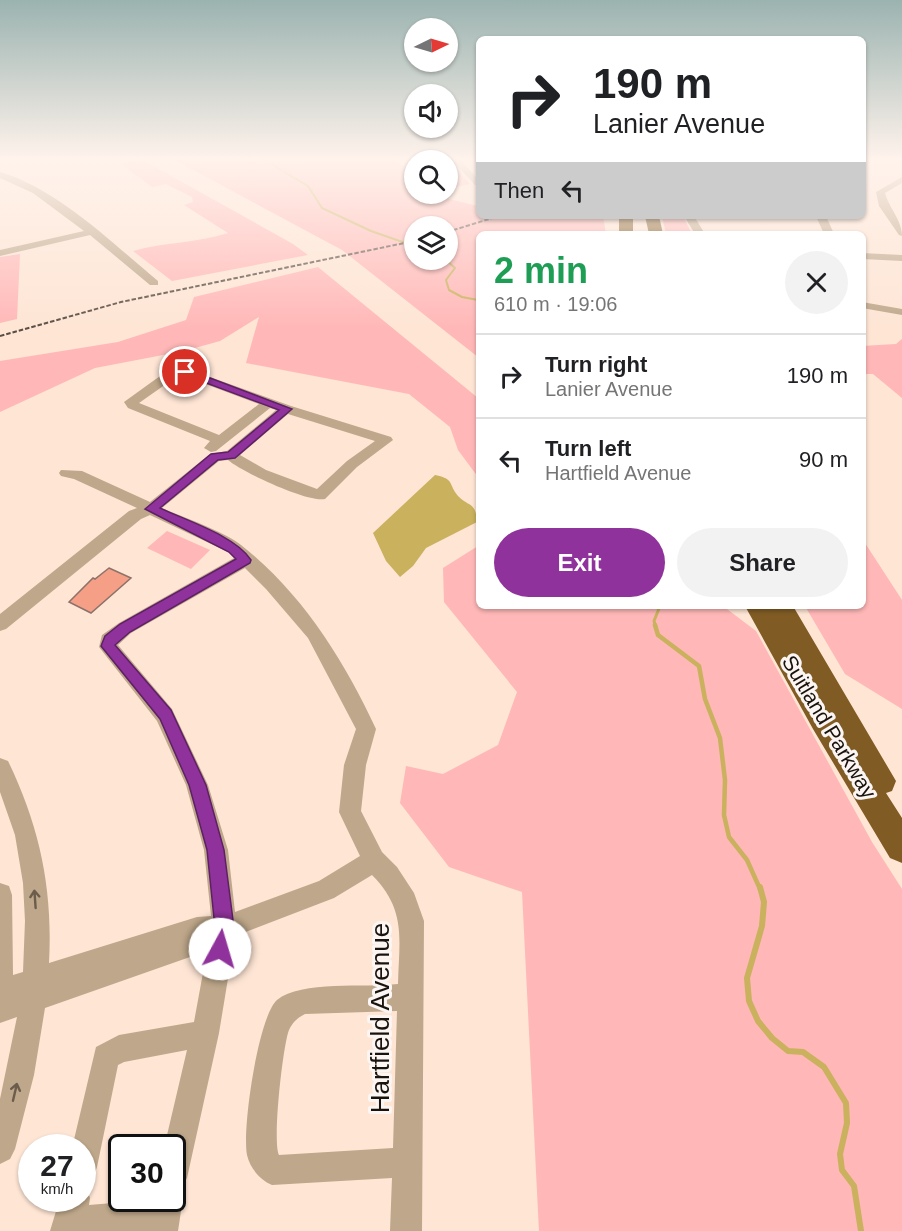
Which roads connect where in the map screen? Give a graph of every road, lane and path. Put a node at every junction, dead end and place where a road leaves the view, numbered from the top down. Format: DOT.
graph roads {
  1 [pos="68,215"];
  2 [pos="890,215"];
  3 [pos="91,232"];
  4 [pos="902,233"];
  5 [pos="0,253"];
  6 [pos="866,256"];
  7 [pos="902,258"];
  8 [pos="154,283"];
  9 [pos="866,306"];
  10 [pos="902,312"];
  11 [pos="269,402"];
  12 [pos="286,409"];
  13 [pos="222,439"];
  14 [pos="244,445"];
  15 [pos="231,455"];
  16 [pos="215,457"];
  17 [pos="66,473"];
  18 [pos="151,509"];
  19 [pos="245,560"];
  20 [pos="75,571"];
  21 [pos="760,609"];
  22 [pos="782,609"];
  23 [pos="0,624"];
  24 [pos="0,639"];
  25 [pos="0,768"];
  26 [pos="902,814"];
  27 [pos="902,847"];
  28 [pos="374,860"];
  29 [pos="0,894"];
  30 [pos="224,928"];
  31 [pos="0,975"];
  32 [pos="33,990"];
  33 [pos="0,992"];
  34 [pos="412,996"];
  35 [pos="0,1010"];
  36 [pos="205,1033"];
  37 [pos="89,1134"];
  38 [pos="182,1134"];
  39 [pos="0,1149"];
  40 [pos="408,1162"];
  41 [pos="165,1215"];
  42 [pos="70,1217"];
  43 [pos="406,1231"];
  1 -- 3 [label="street"];
  2 -- 4 [label="street"];
  3 -- 5 [label="street"];
  3 -- 8 [label="street"];
  6 -- 7 [label="street"];
  9 -- 10 [label="street"];
  11 -- 12 [label="street"];
  11 -- 13 [label="street"];
  11 -- 13 [label="street"];
  12 -- 14 [label="street"];
  12 -- 15 [label="street"];
  13 -- 14 [label="street"];
  13 -- 16 [label="street"];
  14 -- 15 [label="street"];
  15 -- 16 [label="street"];
  16 -- 18 [label="street"];
  17 -- 18 [label="street, Hartfield Avenue"];
  18 -- 19 [label="street, Hartfield Avenue"];
  18 -- 20 [label="street"];
  19 -- 28 [label="street, Hartfield Avenue"];
  19 -- 30 [label="street"];
  20 -- 23 [label="street"];
  20 -- 24 [label="street"];
  21 -- 27 [label="highway, Suitland Parkway"];
  22 -- 26 [label="highway, Suitland Parkway"];
  32 -- 25 [label="street, one-way"];
  28 -- 30 [label="street"];
  28 -- 34 [label="street, Hartfield Avenue"];
  29 -- 31 [label="street"];
  30 -- 32 [label="street"];
  30 -- 36 [label="street"];
  32 -- 33 [label="street"];
  32 -- 35 [label="street"];
  39 -- 32 [label="street, one-way"];
  34 -- 40 [label="street, Hartfield Avenue"];
  34 -- 40 [label="street"];
  36 -- 37 [label="street"];
  36 -- 38 [label="street"];
  40 -- 43 [label="street, Hartfield Avenue"];
  41 -- 42 [label="street"];
}
